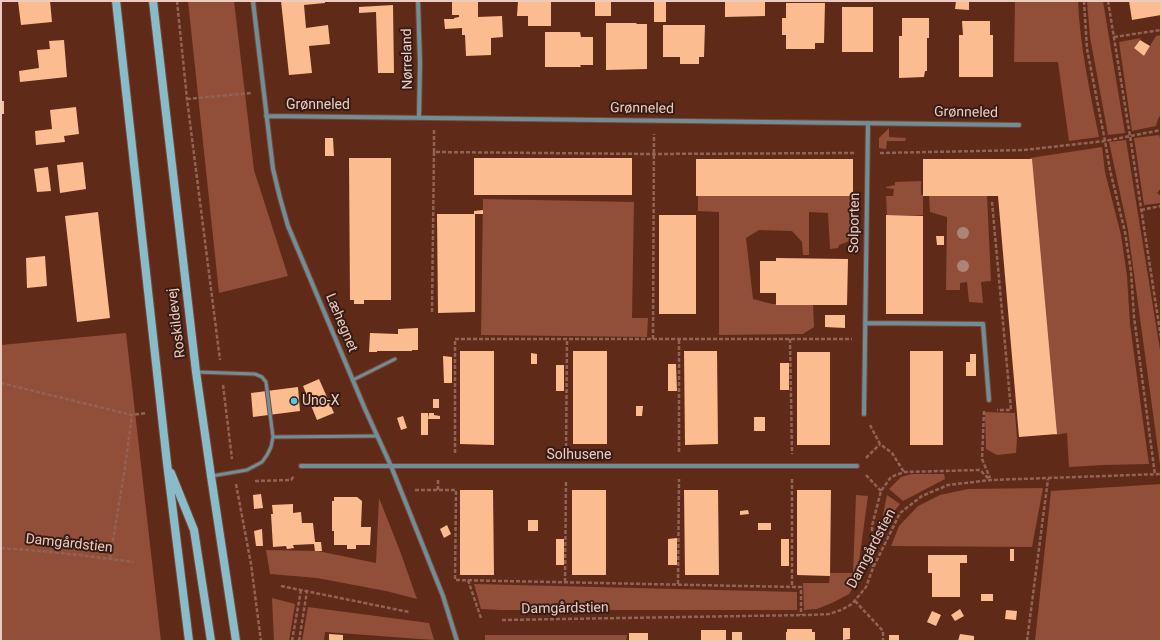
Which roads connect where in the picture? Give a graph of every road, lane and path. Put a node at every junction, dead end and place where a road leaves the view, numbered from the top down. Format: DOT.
graph roads {
  1 [pos="116,1"];
  2 [pos="153,1"];
  3 [pos="177,1"];
  4 [pos="253,1"];
  5 [pos="418,1"];
  6 [pos="1084,1"];
  7 [pos="1108,1"];
  8 [pos="1161,30"];
  9 [pos="1114,37"];
  10 [pos="263,91"];
  11 [pos="187,99"];
  12 [pos="266,116"];
  13 [pos="419,117"];
  14 [pos="433,117"];
  15 [pos="654,120"];
  16 [pos="868,123"];
  17 [pos="1019,125"];
  18 [pos="1161,130"];
  19 [pos="1130,136"];
  20 [pos="1105,141"];
  21 [pos="434,152"];
  22 [pos="867,153"];
  23 [pos="654,154"];
  24 [pos="992,202"];
  25 [pos="1161,206"];
  26 [pos="1141,210"];
  27 [pos="432,312"];
  28 [pos="865,323"];
  29 [pos="1161,338"];
  30 [pos="567,339"];
  31 [pos="653,339"];
  32 [pos="679,339"];
  33 [pos="790,339"];
  34 [pos="865,339"];
  35 [pos="395,359"];
  36 [pos="196,372"];
  37 [pos="222,373"];
  38 [pos="352,380"];
  39 [pos="1,384"];
  40 [pos="989,400"];
  41 [pos="984,410"];
  42 [pos="162,412"];
  43 [pos="864,414"];
  44 [pos="132,415"];
  45 [pos="273,436"];
  46 [pos="377,436"];
  47 [pos="167,463"];
  48 [pos="301,466"];
  49 [pos="391,466"];
  50 [pos="455,466"];
  51 [pos="566,466"];
  52 [pos="679,466"];
  53 [pos="793,466"];
  54 [pos="857,466"];
  55 [pos="246,470"];
  56 [pos="233,472"];
  57 [pos="904,472"];
  58 [pos="1161,474"];
  59 [pos="1155,475"];
  60 [pos="211,476"];
  61 [pos="1048,478"];
  62 [pos="991,480"];
  63 [pos="400,490"];
  64 [pos="1,548"];
  65 [pos="110,558"];
  66 [pos="134,562"];
  67 [pos="874,568"];
  68 [pos="468,580"];
  69 [pos="565,582"];
  70 [pos="678,585"];
  71 [pos="281,586"];
  72 [pos="792,587"];
  73 [pos="301,590"];
  74 [pos="307,591"];
  75 [pos="855,601"];
  76 [pos="409,612"];
  77 [pos="801,615"];
  78 [pos="481,618"];
  79 [pos="502,620"];
  80 [pos="189,641"];
  81 [pos="211,641"];
  82 [pos="236,641"];
  83 [pos="261,641"];
  84 [pos="292,641"];
  85 [pos="299,641"];
  86 [pos="457,641"];
  87 [pos="883,641"];
  88 [pos="1027,641"];
  1 -- 42 [label="main road, Roskildevej"];
  2 -- 36 [label="main road, Roskildevej"];
  3 -- 11 [label="path"];
  4 -- 10 [label="street, Læhegnet"];
  5 -- 13 [label="street, Nørreland"];
  6 -- 20 [label="path"];
  7 -- 9 [label="path"];
  8 -- 9 [label="path"];
  9 -- 19 [label="path"];
  10 -- 11 [label="path"];
  10 -- 12 [label="street, Læhegnet"];
  11 -- 37 [label="path"];
  12 -- 13 [label="street, Grønneled"];
  12 -- 38 [label="street, Læhegnet"];
  13 -- 14 [label="street, Grønneled"];
  14 -- 15 [label="street, Grønneled"];
  14 -- 21 [label="path"];
  15 -- 16 [label="street, Grønneled"];
  15 -- 23 [label="path"];
  16 -- 17 [label="street, Grønneled"];
  16 -- 22 [label="street, Solporten"];
  18 -- 19 [label="path"];
  19 -- 20 [label="path"];
  19 -- 26 [label="path"];
  20 -- 22 [label="path"];
  20 -- 59 [label="path"];
  21 -- 23 [label="path"];
  21 -- 27 [label="path"];
  22 -- 23 [label="path"];
  22 -- 28 [label="street, Solporten"];
  23 -- 31 [label="path"];
  24 -- 41 [label="path"];
  25 -- 26 [label="path"];
  26 -- 29 [label="path"];
  28 -- 34 [label="street, Solporten"];
  28 -- 40 [label="street"];
  30 -- 31 [label="path"];
  30 -- 50 [label="path"];
  30 -- 51 [label="path"];
  31 -- 32 [label="path"];
  32 -- 33 [label="path"];
  32 -- 52 [label="path"];
  33 -- 34 [label="path"];
  33 -- 53 [label="path"];
  34 -- 43 [label="street, Solporten"];
  35 -- 38 [label="lane"];
  36 -- 37 [label="lane"];
  36 -- 60 [label="main road, Roskildevej"];
  37 -- 45 [label="lane"];
  37 -- 56 [label="path"];
  38 -- 46 [label="street, Læhegnet"];
  39 -- 44 [label="path"];
  40 -- 41 [label="path"];
  41 -- 62 [label="path"];
  42 -- 44 [label="path"];
  42 -- 47 [label="main road, Roskildevej"];
  43 -- 57 [label="path"];
  44 -- 65 [label="path"];
  45 -- 46 [label="lane"];
  45 -- 55 [label="lane"];
  46 -- 49 [label="street, Læhegnet"];
  47 -- 80 [label="main road, Roskildevej"];
  47 -- 81 [label="main road"];
  48 -- 49 [label="street, Solhusene"];
  48 -- 55 [label="path"];
  49 -- 50 [label="street, Solhusene"];
  49 -- 63 [label="street, Læhegnet"];
  50 -- 51 [label="street, Solhusene"];
  51 -- 52 [label="street, Solhusene"];
  51 -- 69 [label="path"];
  52 -- 53 [label="street, Solhusene"];
  52 -- 70 [label="path"];
  53 -- 54 [label="street, Solhusene"];
  53 -- 72 [label="path"];
  55 -- 56 [label="lane"];
  56 -- 60 [label="lane"];
  56 -- 83 [label="path"];
  57 -- 62 [label="path"];
  57 -- 67 [label="path"];
  58 -- 59 [label="path, Damgårdstien"];
  59 -- 61 [label="path, Damgårdstien"];
  60 -- 82 [label="main road, Roskildevej"];
  61 -- 62 [label="path, Damgårdstien"];
  61 -- 88 [label="path"];
  62 -- 67 [label="path, Damgårdstien"];
  63 -- 68 [label="path"];
  63 -- 86 [label="street, Læhegnet"];
  64 -- 65 [label="path, Damgårdstien"];
  65 -- 66 [label="path, Damgårdstien"];
  67 -- 75 [label="path, Damgårdstien"];
  68 -- 69 [label="path"];
  68 -- 78 [label="path"];
  69 -- 70 [label="path"];
  70 -- 72 [label="path"];
  71 -- 73 [label="path"];
  72 -- 77 [label="path"];
  73 -- 74 [label="path"];
  73 -- 84 [label="path"];
  74 -- 76 [label="path"];
  74 -- 85 [label="path"];
  75 -- 77 [label="path, Damgårdstien"];
  75 -- 87 [label="path"];
  77 -- 79 [label="path, Damgårdstien"];
}
